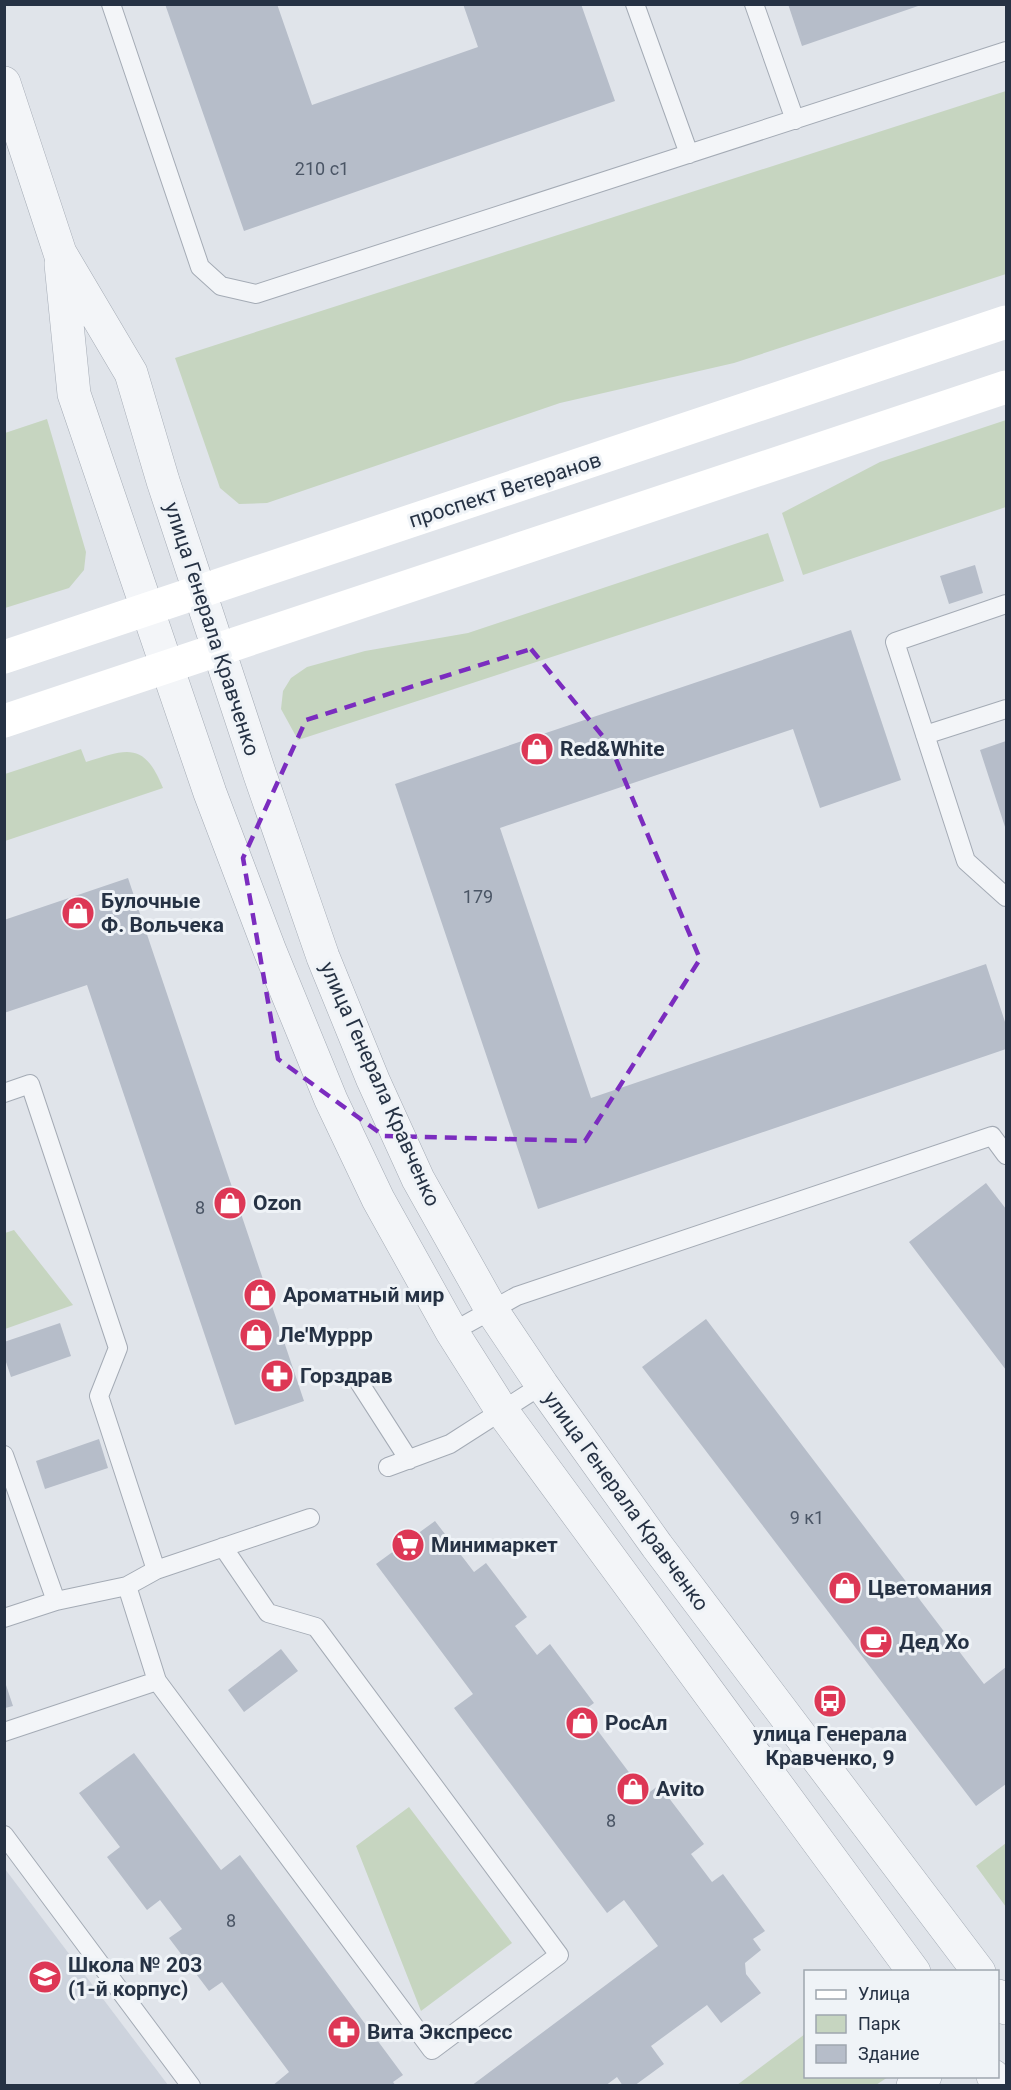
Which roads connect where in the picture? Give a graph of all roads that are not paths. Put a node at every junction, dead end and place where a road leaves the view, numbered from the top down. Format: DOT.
graph roads {
  1 [pos="111,4"];
  2 [pos="635,4"];
  3 [pos="754,4"];
  4 [pos="1006,51"];
  5 [pos="4,83"];
  6 [pos="795,120"];
  7 [pos="689,154"];
  8 [pos="60,253"];
  9 [pos="1006,322"];
  10 [pos="1006,387"];
  11 [pos="200,591"];
  12 [pos="1006,604"];
  13 [pos="147,609"];
  14 [pos="220,649"];
  15 [pos="4,657"];
  16 [pos="166,667"];
  17 [pos="1006,709"];
  18 [pos="4,721"];
  19 [pos="926,735"];
  20 [pos="1006,897"];
  21 [pos="4,1093"];
  22 [pos="999,1131"];
  23 [pos="1006,1155"];
  24 [pos="491,1309"];
  25 [pos="452,1332"];
  26 [pos="357,1379"];
  27 [pos="542,1385"];
  28 [pos="502,1411"];
  29 [pos="4,1455"];
  30 [pos="409,1460"];
  31 [pos="388,1467"];
  32 [pos="309,1518"];
  33 [pos="223,1547"];
  34 [pos="156,1570"];
  35 [pos="127,1586"];
  36 [pos="56,1601"];
  37 [pos="4,1618"];
  38 [pos="157,1681"];
  39 [pos="4,1732"];
  40 [pos="4,1835"];
  41 [pos="913,1970"];
  42 [pos="978,1970"];
  43 [pos="191,2085"];
  1 -- 7 [label="lane"];
  2 -- 7 [label="lane"];
  3 -- 6 [label="lane"];
  4 -- 6 [label="lane"];
  5 -- 8 [label="street, улица Генерала Кравченко"];
  6 -- 7 [label="lane"];
  8 -- 11 [label="street, улица Генерала Кравченко"];
  8 -- 13 [label="street, улица Генерала Кравченко"];
  9 -- 11 [label="main road, проспект Ветеранов"];
  10 -- 14 [label="main road"];
  11 -- 13 [label="main road, проспект Ветеранов"];
  11 -- 14 [label="street, улица Генерала Кравченко"];
  12 -- 19 [label="lane"];
  13 -- 15 [label="main road, проспект Ветеранов"];
  13 -- 16 [label="street, улица Генерала Кравченко"];
  14 -- 16 [label="main road"];
  14 -- 24 [label="street, улица Генерала Кравченко"];
  16 -- 18 [label="main road"];
  16 -- 25 [label="street, улица Генерала Кравченко"];
  17 -- 19 [label="lane"];
  19 -- 20 [label="lane"];
  21 -- 34 [label="lane"];
  22 -- 23 [label="lane"];
  22 -- 24 [label="lane"];
  24 -- 25 [label="lane"];
  24 -- 27 [label="street, улица Генерала Кравченко"];
  25 -- 28 [label="street, улица Генерала Кравченко"];
  26 -- 30 [label="lane"];
  27 -- 28 [label="lane"];
  27 -- 42 [label="street, улица Генерала Кравченко"];
  28 -- 30 [label="lane"];
  28 -- 41 [label="street, улица Генерала Кравченко"];
  29 -- 36 [label="lane"];
  30 -- 31 [label="lane"];
  32 -- 33 [label="lane"];
  33 -- 34 [label="lane"];
  33 -- 38 [label="lane"];
  34 -- 35 [label="lane"];
  35 -- 36 [label="lane"];
  35 -- 38 [label="lane"];
  36 -- 37 [label="lane"];
  38 -- 39 [label="lane"];
  40 -- 43 [label="lane"];
}
